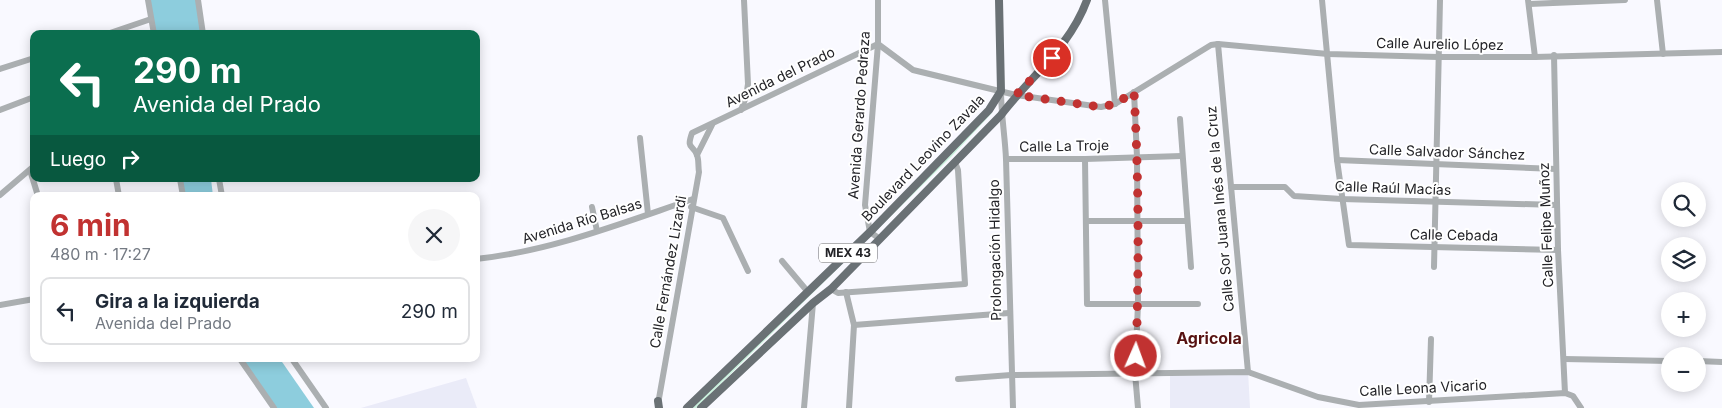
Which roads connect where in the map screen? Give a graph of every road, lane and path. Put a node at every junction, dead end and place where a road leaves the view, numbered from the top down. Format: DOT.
graph roads {
  1 [pos="148,0"];
  2 [pos="198,0"];
  3 [pos="744,0"];
  4 [pos="878,0"];
  5 [pos="999,0"];
  6 [pos="1087,0"];
  7 [pos="1105,0"];
  8 [pos="1322,0"];
  9 [pos="1440,0"];
  10 [pos="1625,0"];
  11 [pos="1657,0"];
  12 [pos="1581,1"];
  13 [pos="1528,2"];
  14 [pos="151,19"];
  15 [pos="119,30"];
  16 [pos="153,30"];
  17 [pos="202,30"];
  18 [pos="878,44"];
  19 [pos="1218,44"];
  20 [pos="1722,52"];
  21 [pos="1328,54"];
  22 [pos="1664,54"];
  23 [pos="1554,55"];
  24 [pos="1438,57"];
  25 [pos="1535,57"];
  26 [pos="30,59"];
  27 [pos="0,69"];
  28 [pos="1001,91"];
  29 [pos="1134,92"];
  30 [pos="1016,95"];
  31 [pos="30,99"];
  32 [pos="1115,104"];
  33 [pos="0,110"];
  34 [pos="741,110"];
  35 [pos="1001,115"];
  36 [pos="1180,118"];
  37 [pos="712,125"];
  38 [pos="640,138"];
  39 [pos="697,155"];
  40 [pos="1182,156"];
  41 [pos="1137,158"];
  42 [pos="1006,159"];
  43 [pos="1085,160"];
  44 [pos="1337,160"];
  45 [pos="956,162"];
  46 [pos="938,163"];
  47 [pos="1436,163"];
  48 [pos="1556,169"];
  49 [pos="30,170"];
  50 [pos="946,172"];
  51 [pos="1231,186"];
  52 [pos="0,195"];
  53 [pos="693,199"];
  54 [pos="1342,199"];
  55 [pos="1435,202"];
  56 [pos="1557,205"];
  57 [pos="592,207"];
  58 [pos="691,207"];
  59 [pos="648,214"];
  60 [pos="1137,220"];
  61 [pos="1086,221"];
  62 [pos="1187,221"];
  63 [pos="597,231"];
  64 [pos="870,232"];
  65 [pos="880,240"];
  66 [pos="1434,247"];
  67 [pos="1558,250"];
  68 [pos="480,259"];
  69 [pos="782,261"];
  70 [pos="1191,267"];
  71 [pos="1434,267"];
  72 [pos="748,271"];
  73 [pos="831,289"];
  74 [pos="808,292"];
  75 [pos="846,292"];
  76 [pos="30,300"];
  77 [pos="813,303"];
  78 [pos="1138,304"];
  79 [pos="1198,304"];
  80 [pos="0,305"];
  81 [pos="1009,312"];
  82 [pos="854,324"];
  83 [pos="1431,339"];
  84 [pos="1564,359"];
  85 [pos="1661,361"];
  86 [pos="1706,361"];
  87 [pos="242,362"];
  88 [pos="294,362"];
  89 [pos="1722,362"];
  90 [pos="1248,372"];
  91 [pos="1135,373"];
  92 [pos="1011,375"];
  93 [pos="958,379"];
  94 [pos="1565,393"];
  95 [pos="1429,402"];
  96 [pos="658,406"];
  97 [pos="274,408"];
  98 [pos="326,408"];
  99 [pos="687,408"];
  100 [pos="701,408"];
  101 [pos="804,408"];
  102 [pos="849,408"];
  103 [pos="1012,408"];
  104 [pos="1138,408"];
  105 [pos="1581,408"];
  1 -- 14 [label="street"];
  2 -- 17 [label="street"];
  3 -- 34 [label="street"];
  4 -- 18 [label="street, Avenida Gerardo Pedraza"];
  5 -- 28 [label="main road"];
  6 -- 30 [label="main road, MEX 43"];
  7 -- 32 [label="street"];
  8 -- 21 [label="street"];
  9 -- 24 [label="street"];
  10 -- 12 [label="street"];
  11 -- 22 [label="street"];
  12 -- 13 [label="street"];
  13 -- 25 [label="street"];
  14 -- 15 [label="street"];
  14 -- 16 [label="street"];
  18 -- 28 [label="street"];
  18 -- 34 [label="street, Avenida del Prado"];
  18 -- 64 [label="street, Avenida Gerardo Pedraza"];
  19 -- 21 [label="street, Calle Aurelio López"];
  19 -- 29 [label="street"];
  19 -- 51 [label="street, Calle Sor Juana Inés de la Cruz"];
  20 -- 22 [label="street, Calle Aurelio López"];
  21 -- 24 [label="street, Calle Aurelio López"];
  21 -- 44 [label="street"];
  22 -- 23 [label="street, Calle Aurelio López"];
  23 -- 25 [label="street, Calle Aurelio López"];
  23 -- 48 [label="street, Calle Felipe Muñoz"];
  24 -- 25 [label="street, Calle Aurelio López"];
  24 -- 47 [label="street"];
  26 -- 27 [label="street"];
  28 -- 30 [label="street"];
  28 -- 35 [label="street, Prolongación Hidalgo"];
  28 -- 46 [label="main road, Boulevard Leovino Zavala / MEX 43"];
  29 -- 32 [label="street"];
  29 -- 41 [label="street"];
  30 -- 32 [label="street"];
  30 -- 35 [label="main road, Boulevard Leovino Zavala / MEX 43"];
  31 -- 33 [label="street"];
  34 -- 37 [label="street, Avenida del Prado"];
  35 -- 42 [label="street, Prolongación Hidalgo"];
  35 -- 45 [label="main road, Boulevard Leovino Zavala / MEX 43"];
  36 -- 40 [label="street"];
  37 -- 39 [label="street"];
  37 -- 39 [label="street, Avenida del Prado"];
  38 -- 59 [label="street"];
  39 -- 53 [label="street, Calle Fernández Lizardi"];
  40 -- 41 [label="street, Calle La Troje"];
  40 -- 62 [label="street"];
  41 -- 43 [label="street, Calle La Troje"];
  41 -- 60 [label="street"];
  42 -- 43 [label="street, Calle La Troje"];
  42 -- 81 [label="street, Prolongación Hidalgo"];
  43 -- 61 [label="street"];
  44 -- 47 [label="street, Calle Salvador Sánchez"];
  44 -- 54 [label="street"];
  45 -- 50 [label="main road, Boulevard Leovino Zavala / MEX 43"];
  45 -- 75 [label="street"];
  46 -- 50 [label="main road"];
  46 -- 64 [label="main road, Boulevard Leovino Zavala / MEX 43"];
  47 -- 48 [label="street, Calle Salvador Sánchez"];
  47 -- 55 [label="street"];
  48 -- 56 [label="street, Calle Felipe Muñoz"];
  49 -- 52 [label="street"];
  50 -- 65 [label="main road, Boulevard Leovino Zavala / MEX 43"];
  51 -- 54 [label="street, Calle Raúl Macías"];
  51 -- 90 [label="street, Calle Sor Juana Inés de la Cruz"];
  53 -- 58 [label="street, Calle Fernández Lizardi"];
  53 -- 59 [label="street, Avenida Río Balsas"];
  54 -- 55 [label="street, Calle Raúl Macías"];
  54 -- 66 [label="street, Calle Cebada"];
  55 -- 56 [label="street, Calle Raúl Macías"];
  55 -- 66 [label="street"];
  56 -- 67 [label="street, Calle Felipe Muñoz"];
  57 -- 63 [label="street"];
  58 -- 72 [label="street"];
  58 -- 96 [label="street, Calle Fernández Lizardi"];
  59 -- 63 [label="street, Avenida Río Balsas"];
  60 -- 61 [label="street"];
  60 -- 62 [label="street"];
  60 -- 78 [label="street"];
  61 -- 78 [label="street"];
  62 -- 70 [label="street"];
  63 -- 68 [label="street, Avenida Río Balsas"];
  64 -- 65 [label="street"];
  64 -- 74 [label="main road, Boulevard Leovino Zavala / MEX 43"];
  65 -- 73 [label="main road, Boulevard Leovino Zavala / MEX 43"];
  66 -- 67 [label="street, Calle Cebada"];
  66 -- 71 [label="street"];
  67 -- 84 [label="street, Calle Felipe Muñoz"];
  69 -- 74 [label="street"];
  73 -- 75 [label="street"];
  73 -- 77 [label="main road, Boulevard Leovino Zavala / MEX 43"];
  74 -- 99 [label="main road, Boulevard Leovino Zavala / MEX 43"];
  75 -- 82 [label="street"];
  76 -- 80 [label="street"];
  77 -- 100 [label="main road, Boulevard Leovino Zavala / MEX 43"];
  77 -- 101 [label="street"];
  78 -- 79 [label="street"];
  78 -- 91 [label="street"];
  81 -- 82 [label="street"];
  81 -- 92 [label="street, Prolongación Hidalgo"];
  82 -- 102 [label="street"];
  83 -- 95 [label="street"];
  84 -- 85 [label="street"];
  84 -- 94 [label="street, Calle Felipe Muñoz"];
  86 -- 89 [label="street"];
  87 -- 97 [label="street"];
  88 -- 98 [label="street"];
  90 -- 91 [label="street, Calle Leona Vicario"];
  90 -- 95 [label="street, Calle Leona Vicario"];
  91 -- 92 [label="street, Calle Leona Vicario"];
  91 -- 104 [label="street"];
  92 -- 93 [label="street, Calle Leona Vicario"];
  92 -- 103 [label="street, Prolongación Hidalgo"];
  94 -- 95 [label="street, Calle Leona Vicario"];
  94 -- 105 [label="street"];
}
